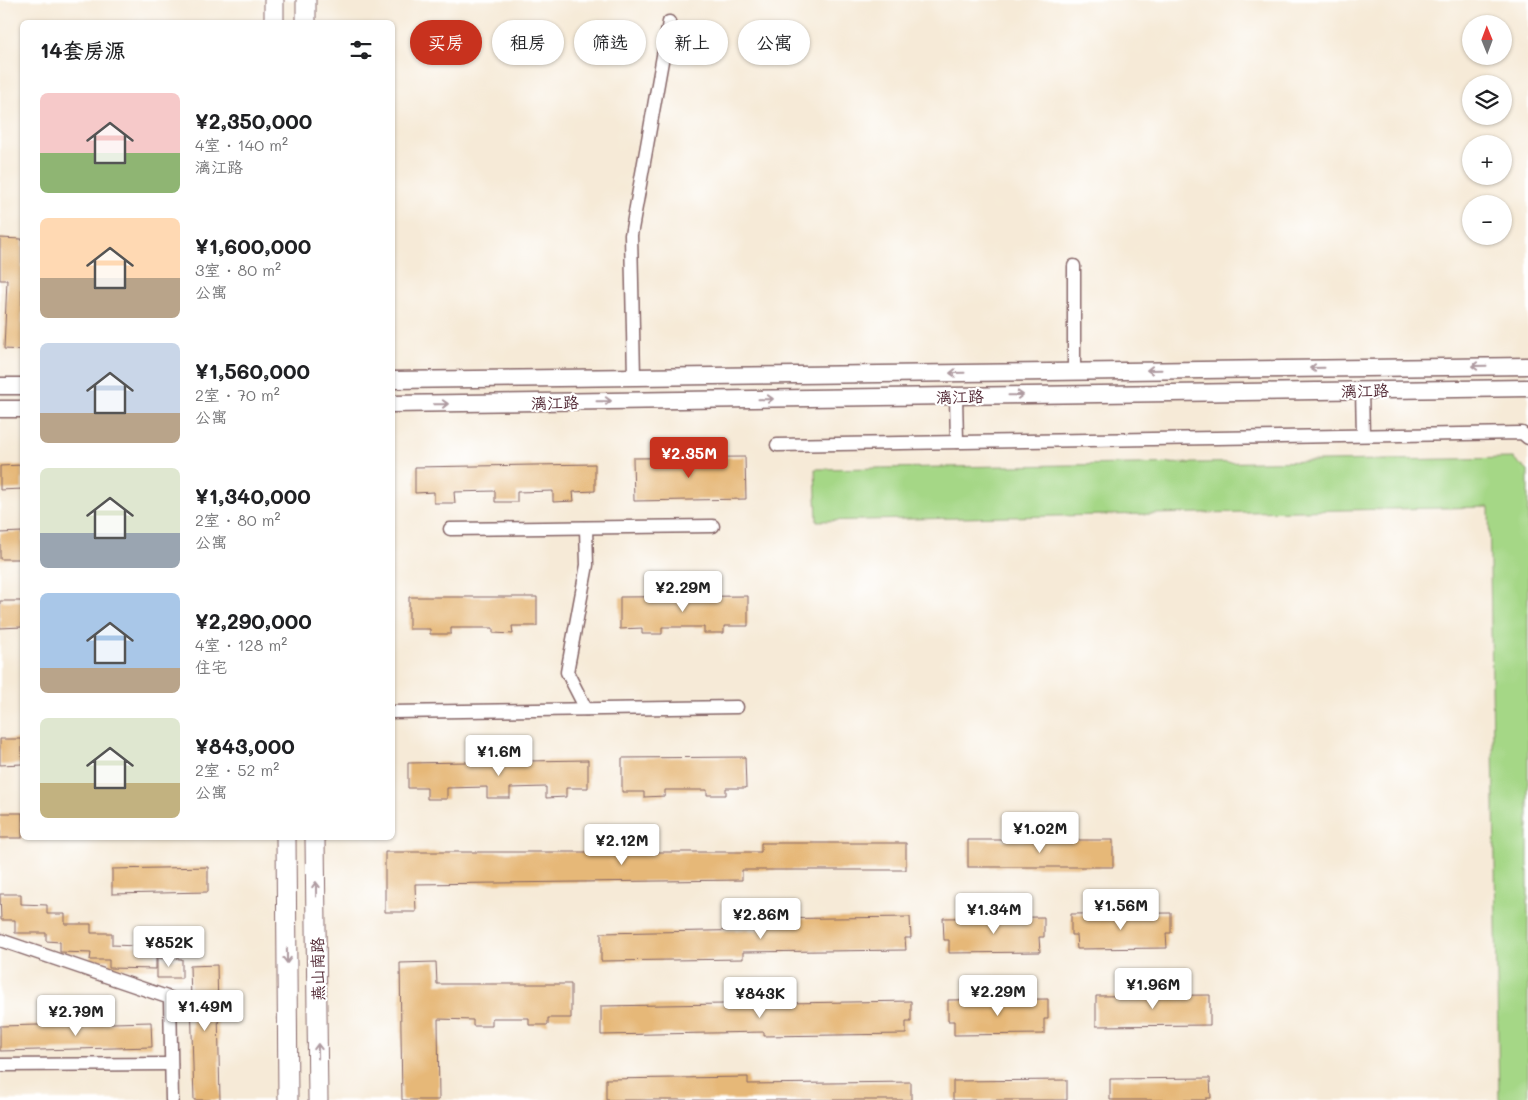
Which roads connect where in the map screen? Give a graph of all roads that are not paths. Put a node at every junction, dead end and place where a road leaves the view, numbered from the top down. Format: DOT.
graph roads {
  1 [pos="274,0"];
  2 [pos="306,0"];
  3 [pos="274,20"];
  4 [pos="306,20"];
  5 [pos="661,65"];
  6 [pos="1074,266"];
  7 [pos="1528,366"];
  8 [pos="1074,371"];
  9 [pos="634,377"];
  10 [pos="395,380"];
  11 [pos="0,386"];
  12 [pos="20,386"];
  13 [pos="1528,388"];
  14 [pos="1362,390"];
  15 [pos="956,396"];
  16 [pos="395,404"];
  17 [pos="0,409"];
  18 [pos="20,409"];
  19 [pos="1363,435"];
  20 [pos="1528,438"];
  21 [pos="957,442"];
  22 [pos="777,445"];
  23 [pos="713,526"];
  24 [pos="586,528"];
  25 [pos="450,529"];
  26 [pos="737,707"];
  27 [pos="586,709"];
  28 [pos="395,712"];
  29 [pos="286,840"];
  30 [pos="315,840"];
  31 [pos="286,918"];
  32 [pos="316,918"];
  33 [pos="0,940"];
  34 [pos="171,1064"];
  35 [pos="0,1065"];
  36 [pos="172,1100"];
  37 [pos="288,1100"];
  38 [pos="318,1100"];
  1 -- 3 [label="main road"];
  2 -- 4 [label="main road"];
  5 -- 9 [label="street"];
  6 -- 8 [label="street"];
  7 -- 8 [label="street, 漓江路, one-way"];
  8 -- 9 [label="street, 漓江路, one-way"];
  9 -- 10 [label="street, 漓江路"];
  11 -- 12 [label="street"];
  13 -- 14 [label="street, 漓江路"];
  15 -- 14 [label="street, 漓江路, one-way"];
  14 -- 19 [label="street"];
  16 -- 15 [label="street, 漓江路, one-way"];
  15 -- 21 [label="street"];
  17 -- 18 [label="street"];
  19 -- 20 [label="street"];
  19 -- 21 [label="street"];
  21 -- 22 [label="street"];
  23 -- 24 [label="street"];
  24 -- 25 [label="street"];
  24 -- 27 [label="street"];
  26 -- 27 [label="street"];
  27 -- 28 [label="street"];
  29 -- 31 [label="main road, 燕山南路"];
  32 -- 30 [label="main road, 燕山南路, one-way"];
  31 -- 32 [label="main road"];
  31 -- 37 [label="main road, 燕山南路, one-way"];
  38 -- 32 [label="main road, 燕山南路, one-way"];
  33 -- 34 [label="street"];
  34 -- 35 [label="street"];
  34 -- 36 [label="street"];
}
